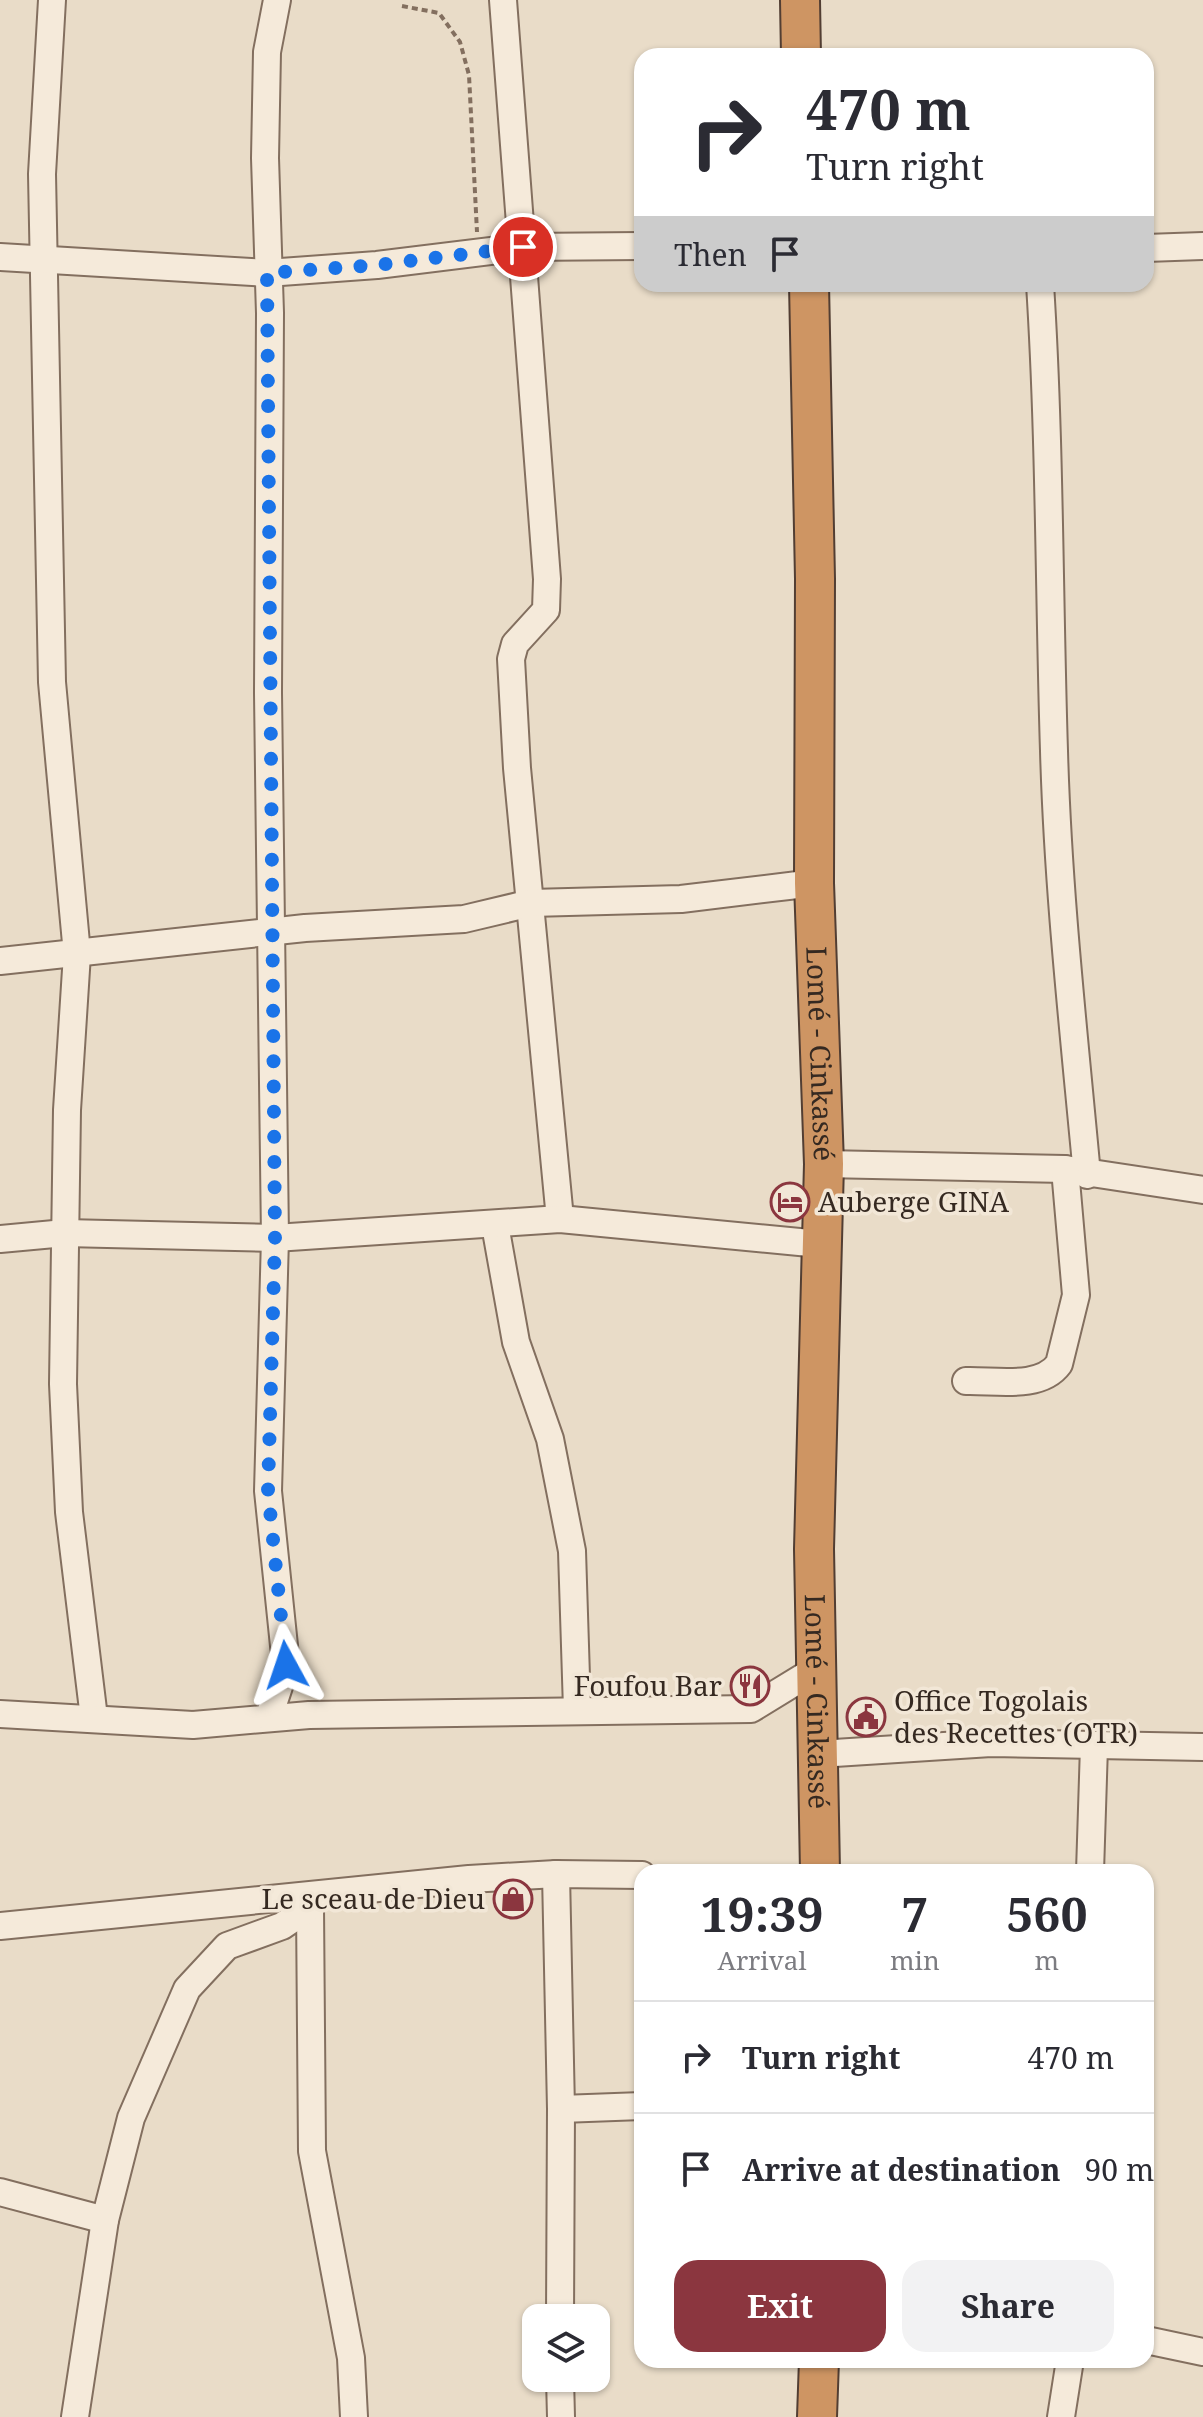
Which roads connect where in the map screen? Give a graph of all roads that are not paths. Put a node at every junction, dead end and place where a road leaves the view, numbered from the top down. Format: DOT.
graph roads {
  1 [pos="52,0"];
  2 [pos="277,0"];
  3 [pos="503,0"];
  4 [pos="800,0"];
  5 [pos="801,48"];
  6 [pos="634,246"];
  7 [pos="1203,246"];
  8 [pos="523,247"];
  9 [pos="1154,248"];
  10 [pos="0,257"];
  11 [pos="44,260"];
  12 [pos="267,273"];
  13 [pos="809,292"];
  14 [pos="1040,292"];
  15 [pos="814,883"];
  16 [pos="531,903"];
  17 [pos="272,933"];
  18 [pos="77,954"];
  19 [pos="0,961"];
  20 [pos="824,1164"];
  21 [pos="1076,1172"];
  22 [pos="1203,1190"];
  23 [pos="560,1219"];
  24 [pos="495,1225"];
  25 [pos="65,1233"];
  26 [pos="275,1238"];
  27 [pos="0,1239"];
  28 [pos="820,1244"];
  29 [pos="966,1381"];
  30 [pos="818,1668"];
  31 [pos="577,1709"];
  32 [pos="0,1714"];
  33 [pos="269,1717"];
  34 [pos="94,1718"];
  35 [pos="1094,1746"];
  36 [pos="1203,1747"];
  37 [pos="819,1754"];
  38 [pos="820,1864"];
  39 [pos="1090,1864"];
  40 [pos="556,1874"];
  41 [pos="634,1875"];
  42 [pos="310,1902"];
  43 [pos="0,1926"];
  44 [pos="634,2106"];
  45 [pos="561,2109"];
  46 [pos="0,2192"];
  47 [pos="105,2220"];
  48 [pos="560,2304"];
  49 [pos="1154,2342"];
  50 [pos="1203,2352"];
  51 [pos="819,2368"];
  52 [pos="1069,2368"];
  53 [pos="560,2392"];
  54 [pos="75,2417"];
  55 [pos="354,2417"];
  56 [pos="561,2417"];
  57 [pos="817,2417"];
  58 [pos="1061,2417"];
  1 -- 11 [label="street"];
  2 -- 12 [label="street"];
  3 -- 8 [label="street"];
  4 -- 5 [label="highway"];
  6 -- 8 [label="street"];
  7 -- 9 [label="street"];
  8 -- 12 [label="street"];
  8 -- 16 [label="street"];
  10 -- 11 [label="street"];
  11 -- 12 [label="street"];
  11 -- 18 [label="street"];
  12 -- 17 [label="street"];
  13 -- 15 [label="highway, Lomé - Cinkassé"];
  14 -- 21 [label="street"];
  15 -- 16 [label="street"];
  15 -- 20 [label="highway, Lomé - Cinkassé"];
  16 -- 17 [label="street"];
  16 -- 23 [label="street"];
  17 -- 18 [label="street"];
  17 -- 26 [label="street"];
  18 -- 19 [label="street"];
  18 -- 25 [label="street"];
  20 -- 21 [label="street"];
  20 -- 28 [label="highway, Lomé - Cinkassé"];
  21 -- 22 [label="street"];
  21 -- 29 [label="street"];
  23 -- 24 [label="street"];
  23 -- 28 [label="street"];
  24 -- 26 [label="street"];
  24 -- 31 [label="street"];
  25 -- 26 [label="street"];
  25 -- 27 [label="street"];
  25 -- 34 [label="street"];
  26 -- 33 [label="street"];
  28 -- 30 [label="highway, Lomé - Cinkassé"];
  30 -- 31 [label="street"];
  30 -- 37 [label="highway, Lomé - Cinkassé"];
  31 -- 33 [label="street"];
  32 -- 34 [label="street"];
  33 -- 34 [label="street"];
  35 -- 36 [label="street"];
  35 -- 37 [label="street"];
  35 -- 39 [label="street"];
  37 -- 38 [label="highway, Lomé - Cinkassé"];
  40 -- 41 [label="street"];
  40 -- 42 [label="street"];
  40 -- 45 [label="street"];
  42 -- 43 [label="street"];
  42 -- 47 [label="street"];
  42 -- 55 [label="street"];
  44 -- 45 [label="street"];
  45 -- 48 [label="street"];
  46 -- 47 [label="street"];
  47 -- 54 [label="street"];
  49 -- 50 [label="street"];
  51 -- 57 [label="highway"];
  52 -- 58 [label="street"];
  53 -- 56 [label="street"];
}
